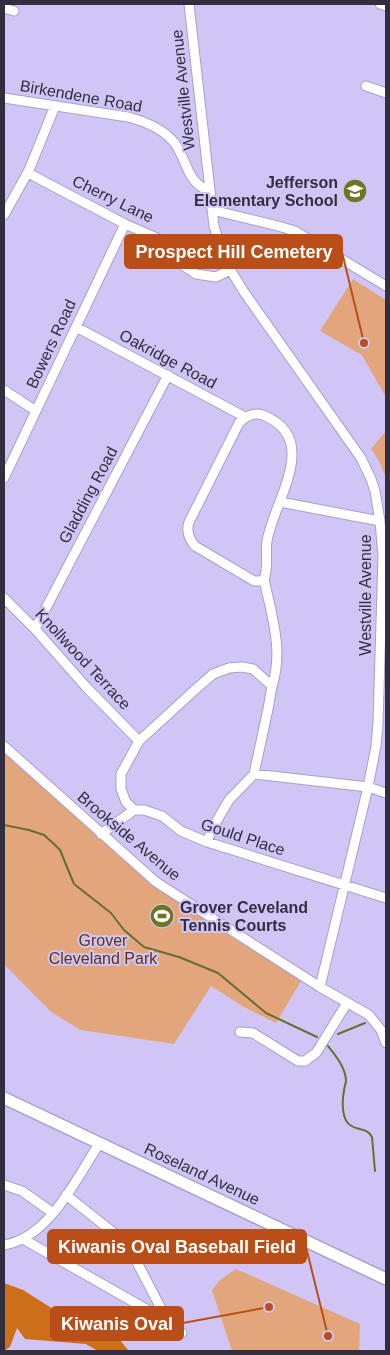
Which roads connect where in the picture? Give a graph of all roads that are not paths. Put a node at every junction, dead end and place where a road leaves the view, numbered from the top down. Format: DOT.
graph roads {
  1 [pos="189,4"];
  2 [pos="380,4"];
  3 [pos="386,6"];
  4 [pos="4,8"];
  5 [pos="14,11"];
  6 [pos="366,86"];
  7 [pos="386,93"];
  8 [pos="4,98"];
  9 [pos="55,106"];
  10 [pos="28,173"];
  11 [pos="210,191"];
  12 [pos="212,210"];
  13 [pos="4,216"];
  14 [pos="125,224"];
  15 [pos="230,270"];
  16 [pos="386,286"];
  17 [pos="76,327"];
  18 [pos="168,375"];
  19 [pos="4,390"];
  20 [pos="36,411"];
  21 [pos="245,417"];
  22 [pos="4,478"];
  23 [pos="280,502"];
  24 [pos="380,521"];
  25 [pos="385,557"];
  26 [pos="264,579"];
  27 [pos="4,598"];
  28 [pos="35,629"];
  29 [pos="272,686"];
  30 [pos="383,695"];
  31 [pos="140,741"];
  32 [pos="4,746"];
  33 [pos="254,774"];
  34 [pos="368,787"];
  35 [pos="386,793"];
  36 [pos="134,810"];
  37 [pos="101,834"];
  38 [pos="207,842"];
  39 [pos="345,885"];
  40 [pos="386,898"];
  41 [pos="320,987"];
  42 [pos="347,1003"];
  43 [pos="369,1015"];
  44 [pos="386,1024"];
  45 [pos="240,1032"];
  46 [pos="386,1043"];
  47 [pos="4,1098"];
  48 [pos="99,1144"];
  49 [pos="4,1185"];
  50 [pos="66,1195"];
  51 [pos="53,1214"];
  52 [pos="23,1239"];
  53 [pos="4,1245"];
  54 [pos="386,1279"];
  55 [pos="167,1320"];
  56 [pos="182,1333"];
  1 -- 11 [label="street, Westville Avenue"];
  2 -- 3 [label="street"];
  4 -- 5 [label="street"];
  6 -- 7 [label="street"];
  8 -- 9 [label="street, Birkendene Road"];
  9 -- 10 [label="street"];
  9 -- 11 [label="street, Birkendene Road"];
  10 -- 13 [label="street"];
  10 -- 14 [label="street, Cherry Lane"];
  11 -- 12 [label="street, Westville Avenue"];
  12 -- 15 [label="street, Westville Avenue"];
  12 -- 16 [label="street"];
  14 -- 15 [label="street, Cherry Lane"];
  14 -- 17 [label="street, Bowers Road"];
  15 -- 24 [label="street, Westville Avenue"];
  17 -- 18 [label="street, Oakridge Road"];
  17 -- 20 [label="street, Bowers Road"];
  18 -- 21 [label="street, Oakridge Road"];
  18 -- 28 [label="street, Gladding Road"];
  19 -- 20 [label="street"];
  20 -- 22 [label="street, Bowers Road"];
  21 -- 23 [label="street"];
  21 -- 26 [label="street"];
  23 -- 24 [label="street"];
  23 -- 26 [label="street"];
  24 -- 25 [label="street, Westville Avenue"];
  25 -- 30 [label="street, Westville Avenue"];
  26 -- 29 [label="street"];
  27 -- 28 [label="street, Knollwood Terrace"];
  28 -- 31 [label="street, Knollwood Terrace"];
  29 -- 31 [label="street"];
  29 -- 33 [label="street"];
  30 -- 34 [label="street, Westville Avenue"];
  31 -- 36 [label="street"];
  32 -- 37 [label="street, Brookside Avenue"];
  33 -- 34 [label="street"];
  33 -- 38 [label="street"];
  34 -- 35 [label="street"];
  34 -- 39 [label="street, Westville Avenue"];
  36 -- 37 [label="street"];
  36 -- 38 [label="street, Gould Place"];
  37 -- 41 [label="street, Brookside Avenue"];
  38 -- 39 [label="street, Gould Place"];
  39 -- 40 [label="street, Gould Place"];
  39 -- 41 [label="street, Westville Avenue"];
  41 -- 42 [label="street"];
  42 -- 43 [label="street"];
  42 -- 45 [label="street"];
  43 -- 44 [label="street"];
  43 -- 46 [label="street"];
  47 -- 48 [label="main road, Roseland Avenue"];
  48 -- 50 [label="street"];
  48 -- 54 [label="main road, Roseland Avenue"];
  49 -- 51 [label="street"];
  50 -- 51 [label="street"];
  50 -- 55 [label="street"];
  51 -- 52 [label="street"];
  52 -- 53 [label="street"];
  52 -- 55 [label="street"];
  55 -- 56 [label="street"];
}
